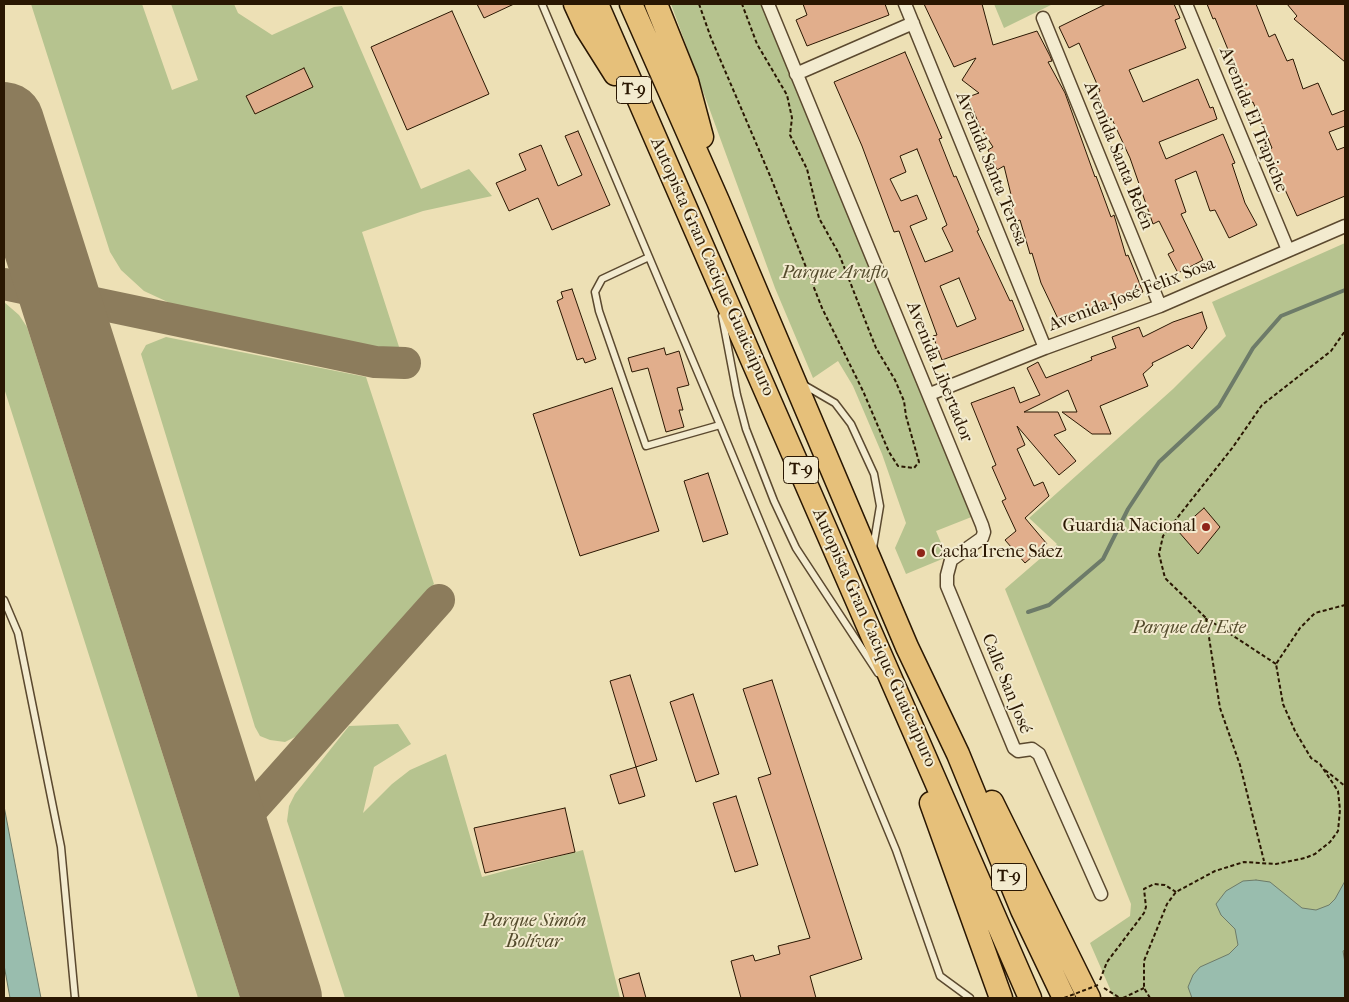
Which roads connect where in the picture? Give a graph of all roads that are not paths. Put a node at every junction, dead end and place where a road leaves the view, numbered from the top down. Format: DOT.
graph roads {
  1 [pos="542,4"];
  2 [pos="575,4"];
  3 [pos="597,4"];
  4 [pos="631,4"];
  5 [pos="656,4"];
  6 [pos="768,4"];
  7 [pos="905,4"];
  8 [pos="1186,4"];
  9 [pos="1043,18"];
  10 [pos="913,23"];
  11 [pos="796,74"];
  12 [pos="656,140"];
  13 [pos="718,201"];
  14 [pos="1345,226"];
  15 [pos="1288,250"];
  16 [pos="649,258"];
  17 [pos="710,261"];
  18 [pos="1160,306"];
  19 [pos="1045,348"];
  20 [pos="792,378"];
  21 [pos="930,394"];
  22 [pos="720,424"];
  23 [pos="871,562"];
  24 [pos="947,575"];
  25 [pos="4,600"];
  26 [pos="958,754"];
  27 [pos="925,755"];
  28 [pos="1101,894"];
  29 [pos="1093,992"];
  30 [pos="75,998"];
  31 [pos="970,998"];
  32 [pos="1000,998"];
  33 [pos="1030,998"];
  34 [pos="1064,998"];
  1 -- 16 [label="lane"];
  2 -- 12 [label="highway"];
  3 -- 12 [label="highway, Autopista Gran Cacique Guaicaipuro / T-9"];
  4 -- 13 [label="highway, Autopista Gran Cacique Guaicaipuro / T-9"];
  5 -- 13 [label="highway"];
  6 -- 11 [label="street, Avenida Libertador"];
  7 -- 10 [label="street, Avenida Santa Teresa"];
  8 -- 15 [label="street, Avenida El Trapiche"];
  9 -- 18 [label="street, Avenida Santa Belén"];
  10 -- 11 [label="street"];
  10 -- 19 [label="street, Avenida Santa Teresa"];
  11 -- 21 [label="street, Avenida Libertador"];
  12 -- 17 [label="highway, Autopista Gran Cacique Guaicaipuro / T-9"];
  13 -- 20 [label="highway, Autopista Gran Cacique Guaicaipuro / T-9"];
  14 -- 15 [label="street, Avenida José Felix Sosa"];
  15 -- 18 [label="street, Avenida José Felix Sosa"];
  16 -- 22 [label="lane"];
  16 -- 22 [label="lane"];
  17 -- 27 [label="highway, Autopista Gran Cacique Guaicaipuro / T-9"];
  17 -- 27 [label="lane"];
  18 -- 19 [label="street, Avenida José Felix Sosa"];
  19 -- 21 [label="street, Avenida José Felix Sosa"];
  20 -- 23 [label="highway, Autopista Gran Cacique Guaicaipuro / T-9"];
  20 -- 23 [label="lane"];
  21 -- 24 [label="street, Avenida Libertador"];
  22 -- 31 [label="lane"];
  23 -- 26 [label="highway, Autopista Gran Cacique Guaicaipuro / T-9"];
  24 -- 28 [label="street, Calle San José"];
  25 -- 30 [label="lane"];
  26 -- 29 [label="highway"];
  26 -- 34 [label="highway, Autopista Gran Cacique Guaicaipuro / T-9"];
  27 -- 32 [label="highway"];
  27 -- 33 [label="highway, Autopista Gran Cacique Guaicaipuro / T-9"];
}
